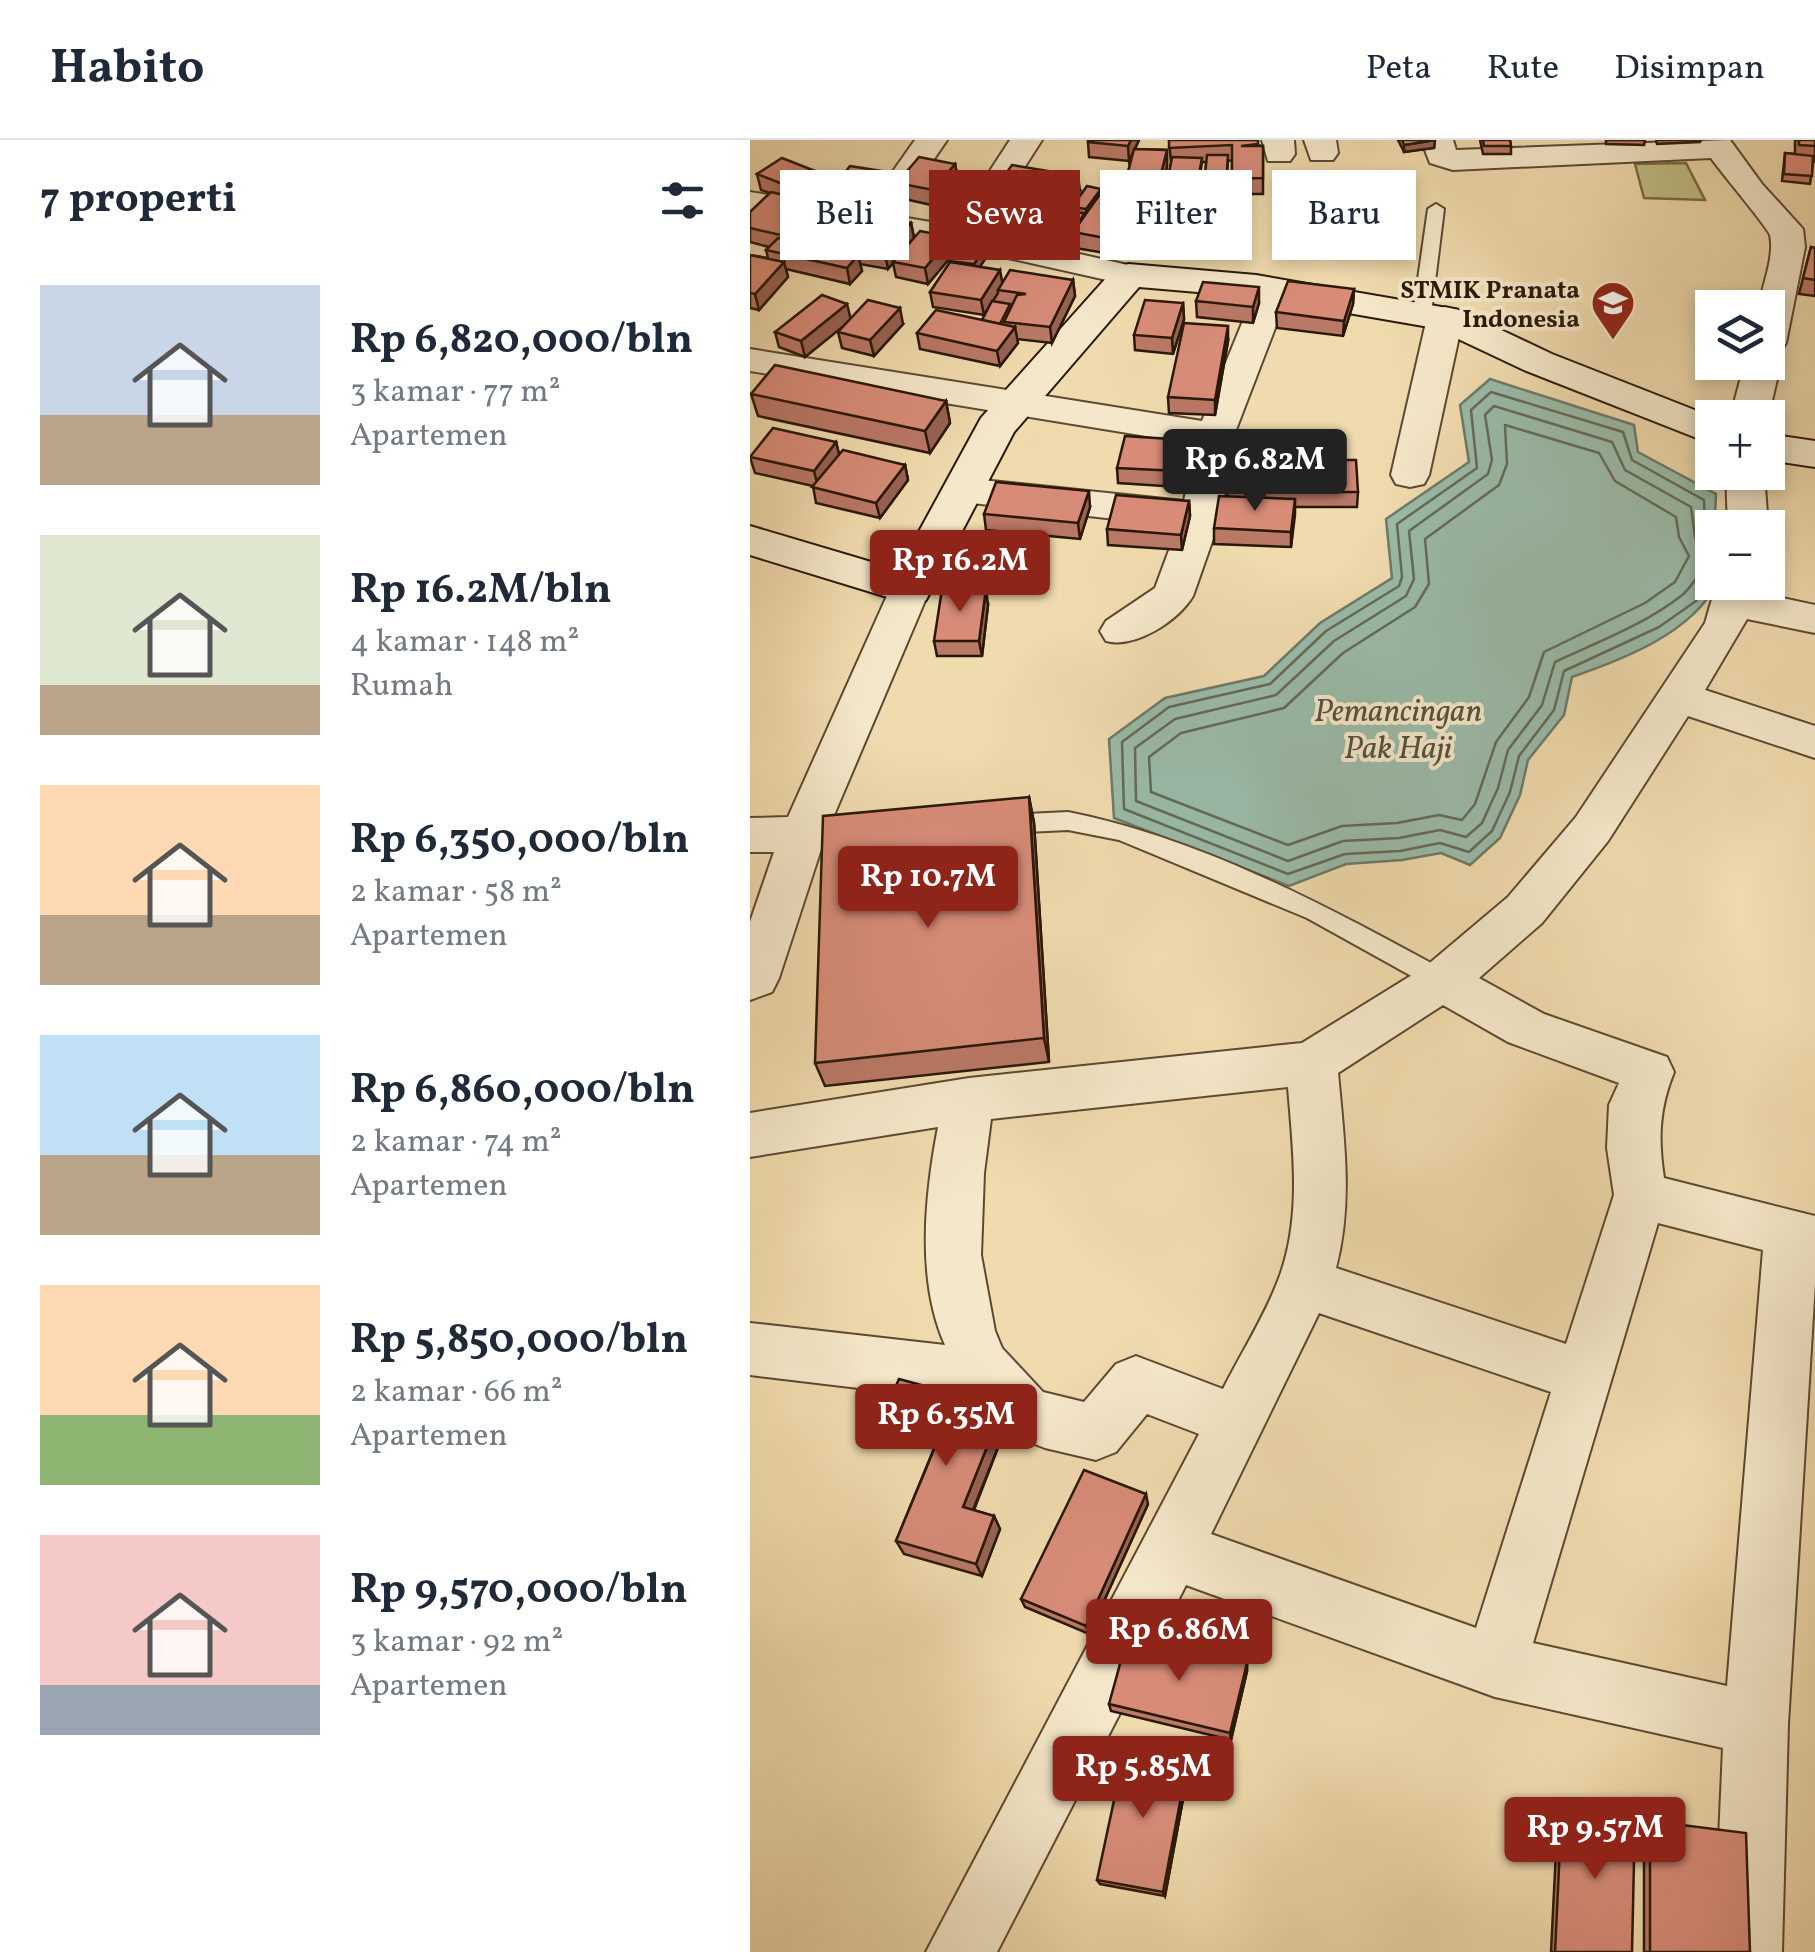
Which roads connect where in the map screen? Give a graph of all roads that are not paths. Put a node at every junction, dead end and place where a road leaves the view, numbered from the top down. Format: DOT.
graph roads {
  1 [pos="931,140"];
  2 [pos="1026,140"];
  3 [pos="1709,143"];
  4 [pos="1007,170"];
  5 [pos="909,172"];
  6 [pos="1439,172"];
  7 [pos="750,202"];
  8 [pos="780,207"];
  9 [pos="1801,249"];
  10 [pos="1062,260"];
  11 [pos="1129,275"];
  12 [pos="1272,289"];
  13 [pos="1785,295"];
  14 [pos="1433,316"];
  15 [pos="750,360"];
  16 [pos="1016,406"];
  17 [pos="1695,425"];
  18 [pos="1215,435"];
  19 [pos="1785,450"];
  20 [pos="1815,454"];
  21 [pos="1410,475"];
  22 [pos="963,490"];
  23 [pos="1201,516"];
  24 [pos="750,540"];
  25 [pos="910,589"];
  26 [pos="1733,600"];
  27 [pos="1759,600"];
  28 [pos="1815,619"];
  29 [pos="1120,632"];
  30 [pos="1678,698"];
  31 [pos="1815,742"];
  32 [pos="974,825"];
  33 [pos="813,834"];
  34 [pos="750,835"];
  35 [pos="750,980"];
  36 [pos="1442,981"];
  37 [pos="1312,1062"];
  38 [pos="969,1100"];
  39 [pos="750,1135"];
  40 [pos="1640,1195"];
  41 [pos="1803,1238"];
  42 [pos="1305,1284"];
  43 [pos="750,1349"];
  44 [pos="986,1377"];
  45 [pos="1584,1378"];
  46 [pos="1236,1422"];
  47 [pos="1172,1550"];
  48 [pos="1495,1666"];
  49 [pos="1756,1724"];
  50 [pos="960,1952"];
  51 [pos="1748,1952"];
  1 -- 5 [label="street"];
  2 -- 4 [label="street"];
  3 -- 6 [label="street"];
  3 -- 9 [label="street"];
  6 -- 14 [label="lane"];
  7 -- 8 [label="street"];
  9 -- 13 [label="street"];
  10 -- 11 [label="street"];
  11 -- 12 [label="street"];
  11 -- 16 [label="street"];
  12 -- 14 [label="street"];
  12 -- 18 [label="street"];
  14 -- 17 [label="street"];
  14 -- 21 [label="street"];
  15 -- 16 [label="street"];
  16 -- 18 [label="street"];
  16 -- 22 [label="street"];
  18 -- 23 [label="street"];
  19 -- 20 [label="street"];
  22 -- 23 [label="street"];
  22 -- 25 [label="street"];
  23 -- 29 [label="street"];
  24 -- 25 [label="street"];
  25 -- 33 [label="street"];
  26 -- 30 [label="street"];
  27 -- 28 [label="street"];
  30 -- 31 [label="street"];
  30 -- 36 [label="street"];
  32 -- 36 [label="lane"];
  33 -- 34 [label="street"];
  33 -- 35 [label="street"];
  36 -- 37 [label="street"];
  36 -- 40 [label="street"];
  37 -- 38 [label="street"];
  37 -- 42 [label="street"];
  38 -- 39 [label="street"];
  38 -- 44 [label="street"];
  40 -- 41 [label="street"];
  40 -- 45 [label="street"];
  41 -- 49 [label="street"];
  42 -- 45 [label="street"];
  42 -- 46 [label="street"];
  43 -- 44 [label="street"];
  44 -- 46 [label="street"];
  45 -- 48 [label="street"];
  46 -- 47 [label="street"];
  47 -- 48 [label="street"];
  47 -- 50 [label="street"];
  48 -- 49 [label="street"];
  49 -- 51 [label="street"];
}
